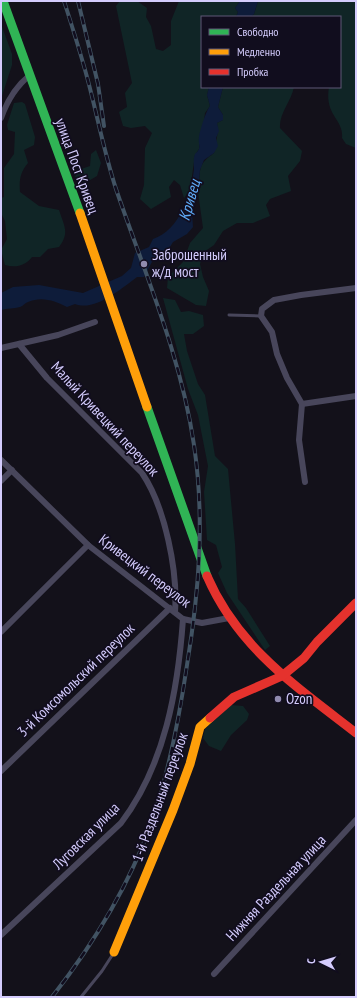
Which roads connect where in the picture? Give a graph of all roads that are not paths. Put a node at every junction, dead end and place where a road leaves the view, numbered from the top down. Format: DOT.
graph roads {
  1 [pos="3,1"];
  2 [pos="30,75"];
  3 [pos="1,118"];
  4 [pos="356,288"];
  5 [pos="261,312"];
  6 [pos="229,315"];
  7 [pos="95,322"];
  8 [pos="19,344"];
  9 [pos="1,348"];
  10 [pos="356,396"];
  11 [pos="302,404"];
  12 [pos="1,460"];
  13 [pos="12,470"];
  14 [pos="1,482"];
  15 [pos="304,482"];
  16 [pos="88,546"];
  17 [pos="356,603"];
  18 [pos="173,610"];
  19 [pos="183,618"];
  20 [pos="229,618"];
  21 [pos="1,632"];
  22 [pos="282,676"];
  23 [pos="356,733"];
  24 [pos="1,771"];
  25 [pos="356,820"];
  26 [pos="1,935"];
  27 [pos="114,952"];
  28 [pos="214,974"];
  29 [pos="81,997"];
  1 -- 2 [label="main road, улица Пост Кривец"];
  2 -- 3 [label="street"];
  2 -- 20 [label="main road, улица Пост Кривец"];
  4 -- 5 [label="street"];
  5 -- 6 [label="lane"];
  5 -- 11 [label="street"];
  7 -- 8 [label="street"];
  8 -- 9 [label="street"];
  8 -- 18 [label="street, Малый Кривецкий переулок"];
  10 -- 11 [label="street"];
  11 -- 15 [label="street"];
  12 -- 13 [label="street, Кривецкий переулок"];
  13 -- 14 [label="street"];
  13 -- 16 [label="street, Кривецкий переулок"];
  16 -- 18 [label="street, Кривецкий переулок"];
  16 -- 21 [label="street"];
  17 -- 22 [label="main road, 1-й Раздельный переулок"];
  18 -- 19 [label="street, Кривецкий переулок"];
  18 -- 24 [label="street, 3-й Комсомольский переулок"];
  19 -- 20 [label="street, Кривецкий переулок"];
  19 -- 26 [label="street, Луговская улица"];
  20 -- 22 [label="main road"];
  22 -- 23 [label="main road"];
  22 -- 27 [label="main road, 1-й Раздельный переулок"];
  25 -- 28 [label="street, Нижняя Раздельная улица"];
  27 -- 29 [label="lane"];
}
